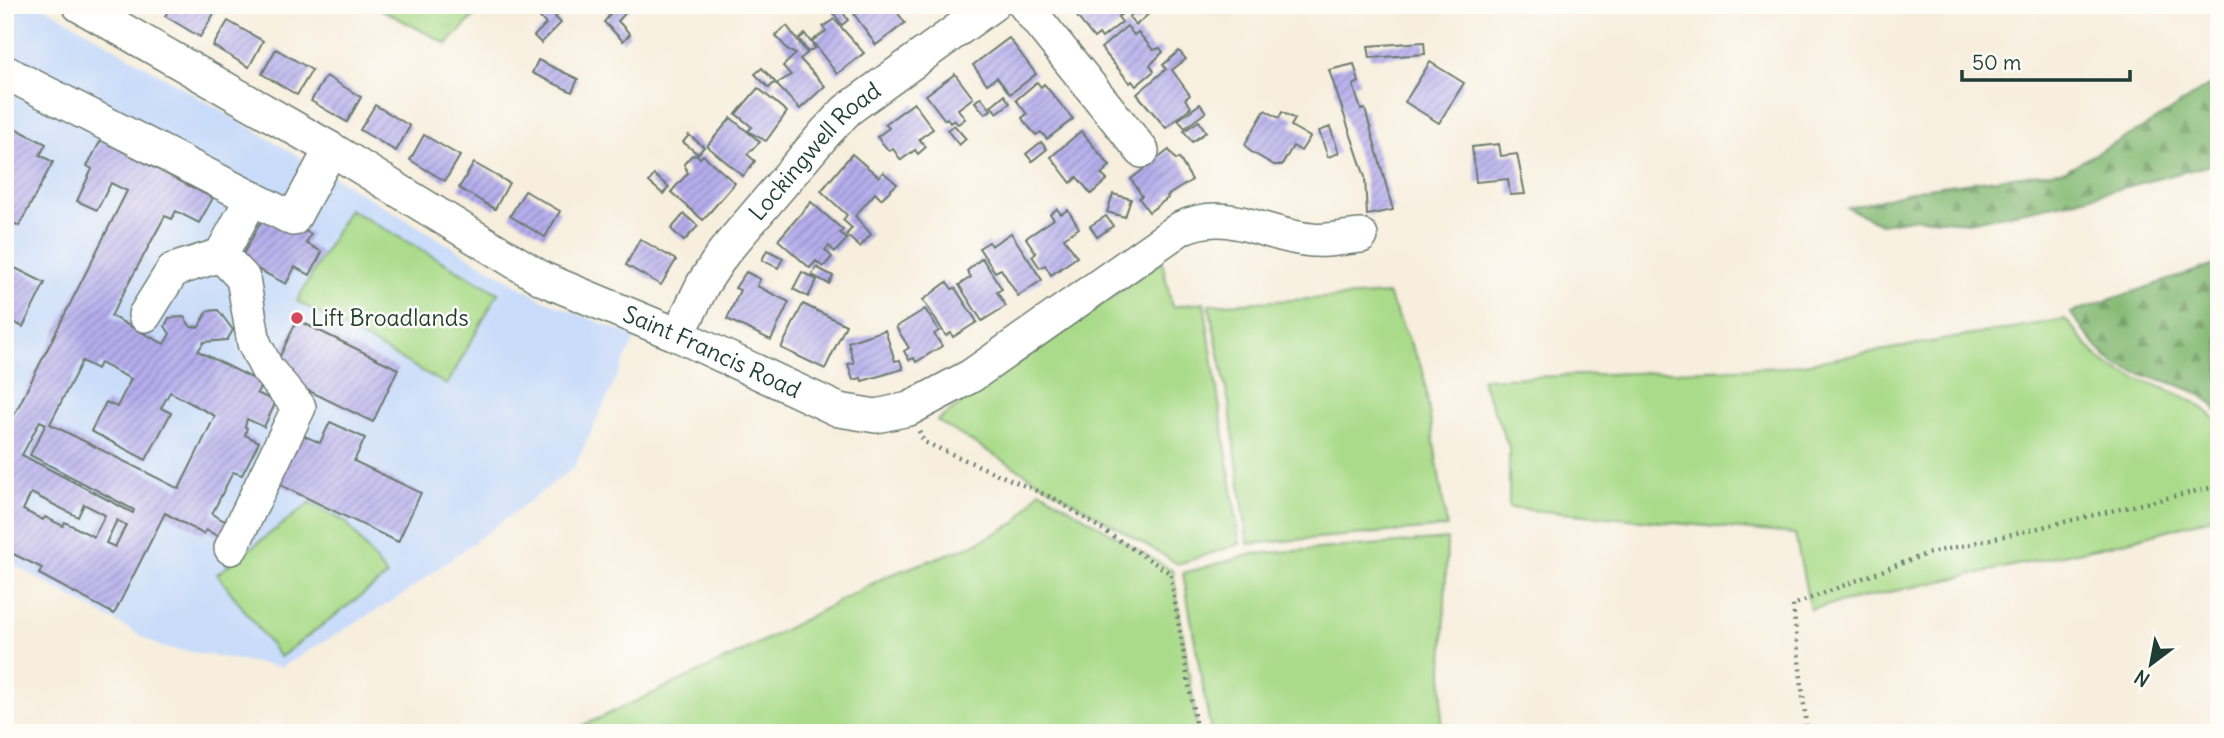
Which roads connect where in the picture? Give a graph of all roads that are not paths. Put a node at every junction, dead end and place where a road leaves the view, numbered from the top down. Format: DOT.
graph roads {
  1 [pos="79,5"];
  2 [pos="992,5"];
  3 [pos="1025,5"];
  4 [pos="5,72"];
  5 [pos="331,149"];
  6 [pos="1142,151"];
  7 [pos="252,198"];
  8 [pos="1361,236"];
  9 [pos="221,255"];
  10 [pos="145,315"];
  11 [pos="678,335"];
  12 [pos="231,548"];
  1 -- 5 [label="street, Saint Francis Road"];
  2 -- 11 [label="street, Lockingwell Road"];
  3 -- 6 [label="street"];
  4 -- 7 [label="street"];
  5 -- 7 [label="street"];
  5 -- 11 [label="street, Saint Francis Road"];
  7 -- 9 [label="street"];
  8 -- 11 [label="street, Saint Francis Road"];
  9 -- 10 [label="street"];
  9 -- 12 [label="street"];
}
